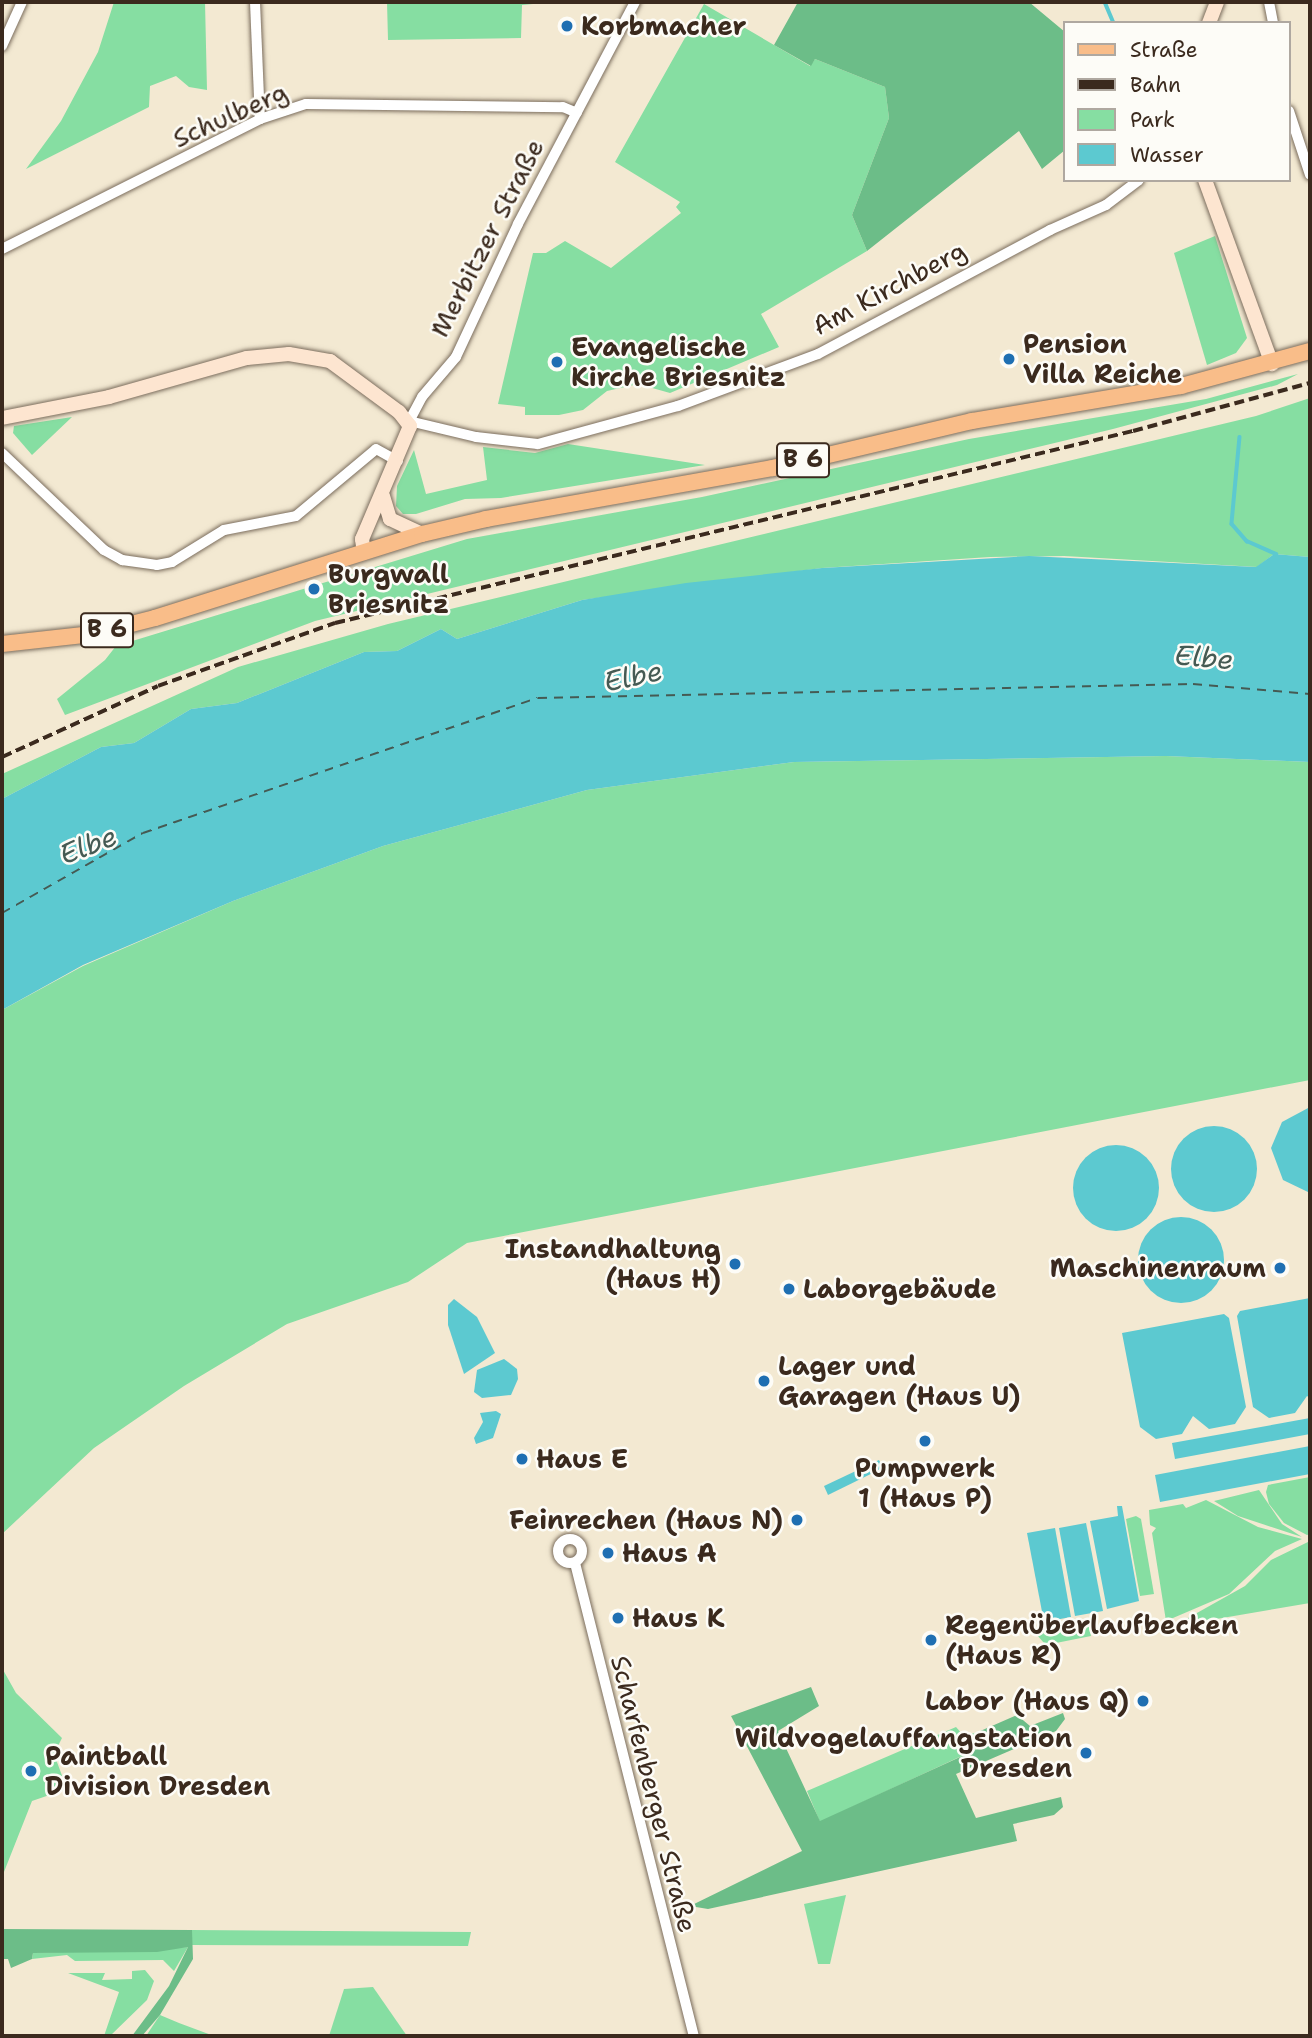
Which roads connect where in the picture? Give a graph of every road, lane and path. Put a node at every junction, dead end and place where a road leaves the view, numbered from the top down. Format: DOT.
graph roads {
  1 [pos="22,2"];
  2 [pos="255,2"];
  3 [pos="635,2"];
  4 [pos="1217,2"];
  5 [pos="1269,2"];
  6 [pos="1210,21"];
  7 [pos="1273,21"];
  8 [pos="2,46"];
  9 [pos="578,113"];
  10 [pos="1291,117"];
  11 [pos="260,119"];
  12 [pos="1310,175"];
  13 [pos="1136,182"];
  14 [pos="1206,182"];
  15 [pos="2,249"];
  16 [pos="1310,351"];
  17 [pos="1272,364"];
  18 [pos="2,418"];
  19 [pos="409,421"];
  20 [pos="2,453"];
  21 [pos="398,461"];
  22 [pos="383,494"];
  23 [pos="422,534"];
  24 [pos="364,553"];
  25 [pos="2,644"];
  26 [pos="575,1563"];
  27 [pos="694,2036"];
  1 -- 8 [label="street"];
  2 -- 11 [label="street"];
  3 -- 9 [label="street, Merbitzer Straße"];
  4 -- 6 [label="street"];
  5 -- 7 [label="street"];
  9 -- 11 [label="street, Schulberg"];
  9 -- 19 [label="street, Merbitzer Straße"];
  10 -- 12 [label="street"];
  11 -- 15 [label="street, Schulberg"];
  13 -- 19 [label="street, Am Kirchberg"];
  14 -- 17 [label="street"];
  16 -- 17 [label="main road, B 6"];
  17 -- 23 [label="main road, B 6"];
  18 -- 19 [label="street"];
  19 -- 21 [label="street, Merbitzer Straße"];
  20 -- 21 [label="street"];
  21 -- 22 [label="street, Merbitzer Straße"];
  22 -- 23 [label="street"];
  22 -- 24 [label="street, Merbitzer Straße"];
  23 -- 24 [label="main road, B 6"];
  24 -- 25 [label="main road, B 6"];
  26 -- 27 [label="street, Scharfenberger Straße"];
}
